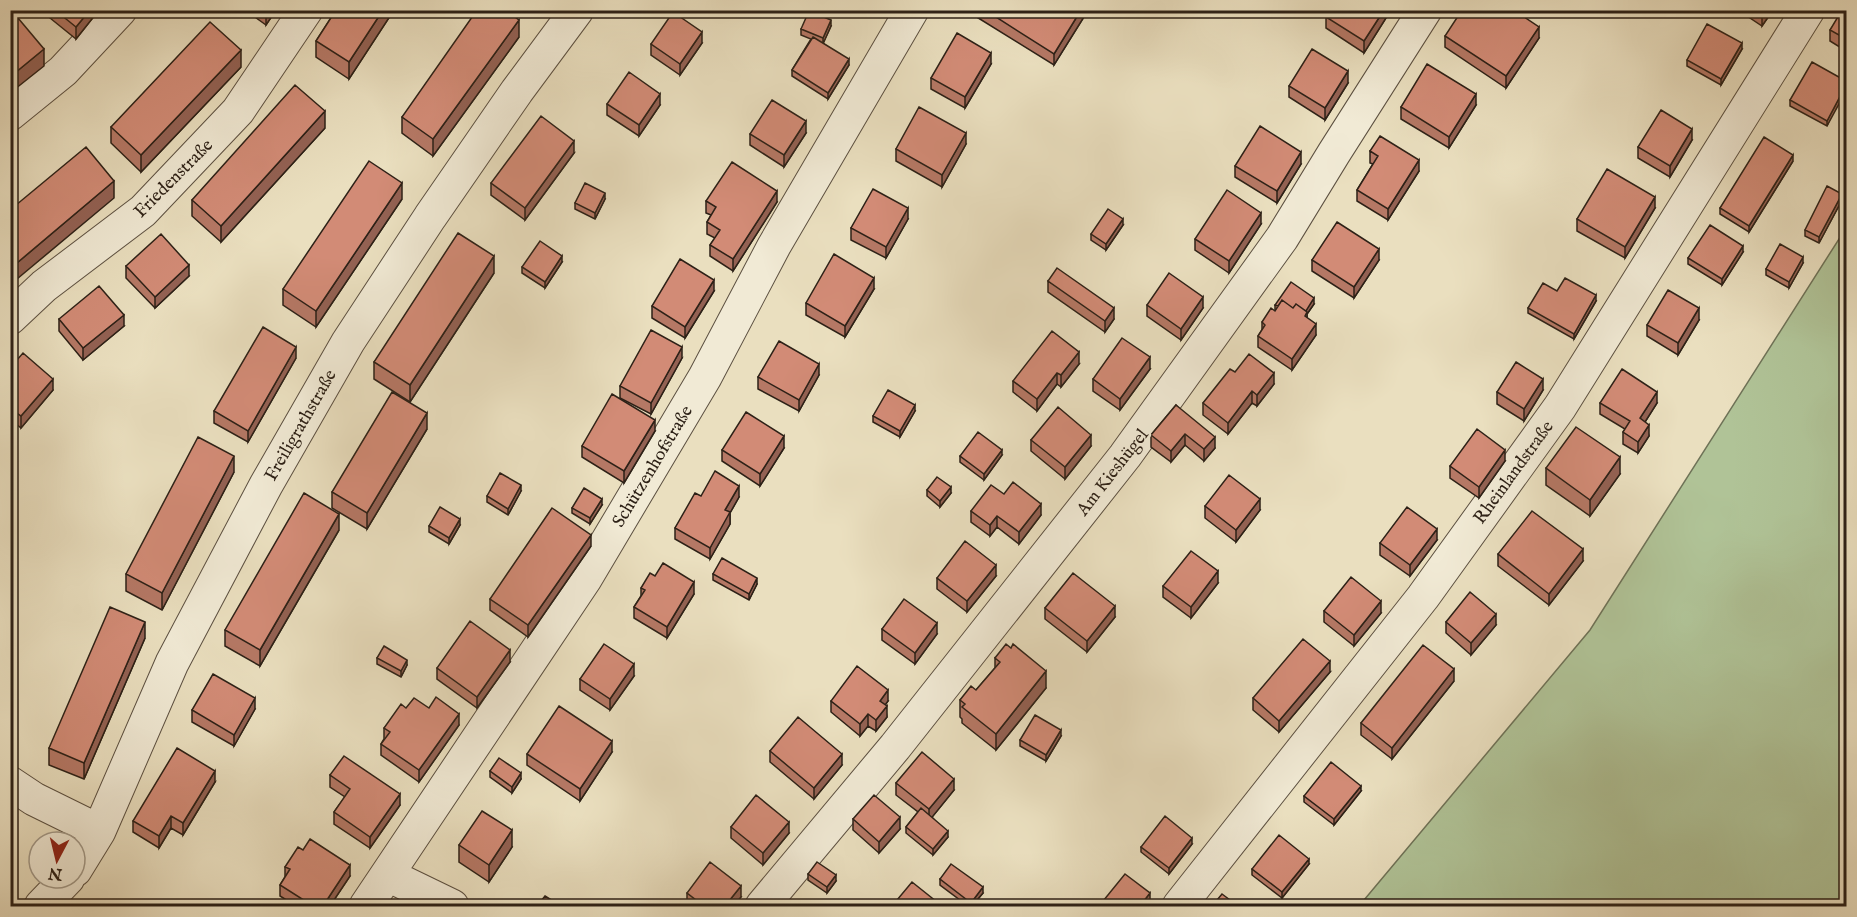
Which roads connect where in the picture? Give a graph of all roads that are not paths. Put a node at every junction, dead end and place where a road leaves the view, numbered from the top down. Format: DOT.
graph roads {
  1 [pos="120,10"];
  2 [pos="306,10"];
  3 [pos="577,10"];
  4 [pos="912,10"];
  5 [pos="1425,10"];
  6 [pos="1808,10"];
  7 [pos="10,114"];
  8 [pos="10,318"];
  9 [pos="10,783"];
  10 [pos="99,831"];
  11 [pos="87,850"];
  12 [pos="388,875"];
  13 [pos="56,890"];
  14 [pos="41,906"];
  15 [pos="366,906"];
  16 [pos="452,906"];
  17 [pos="762,906"];
  18 [pos="1179,906"];
  1 -- 7 [label="street"];
  2 -- 8 [label="street, Friedenstraße"];
  3 -- 10 [label="street, Freiligrathstraße"];
  4 -- 12 [label="street, Schützenhofstraße"];
  5 -- 17 [label="street, Am Kieshügel"];
  6 -- 18 [label="street, Rheinlandstraße"];
  9 -- 10 [label="street"];
  10 -- 11 [label="street, Freiligrathstraße"];
  12 -- 15 [label="street, Schützenhofstraße"];
  12 -- 16 [label="street"];
  13 -- 14 [label="street"];
}
